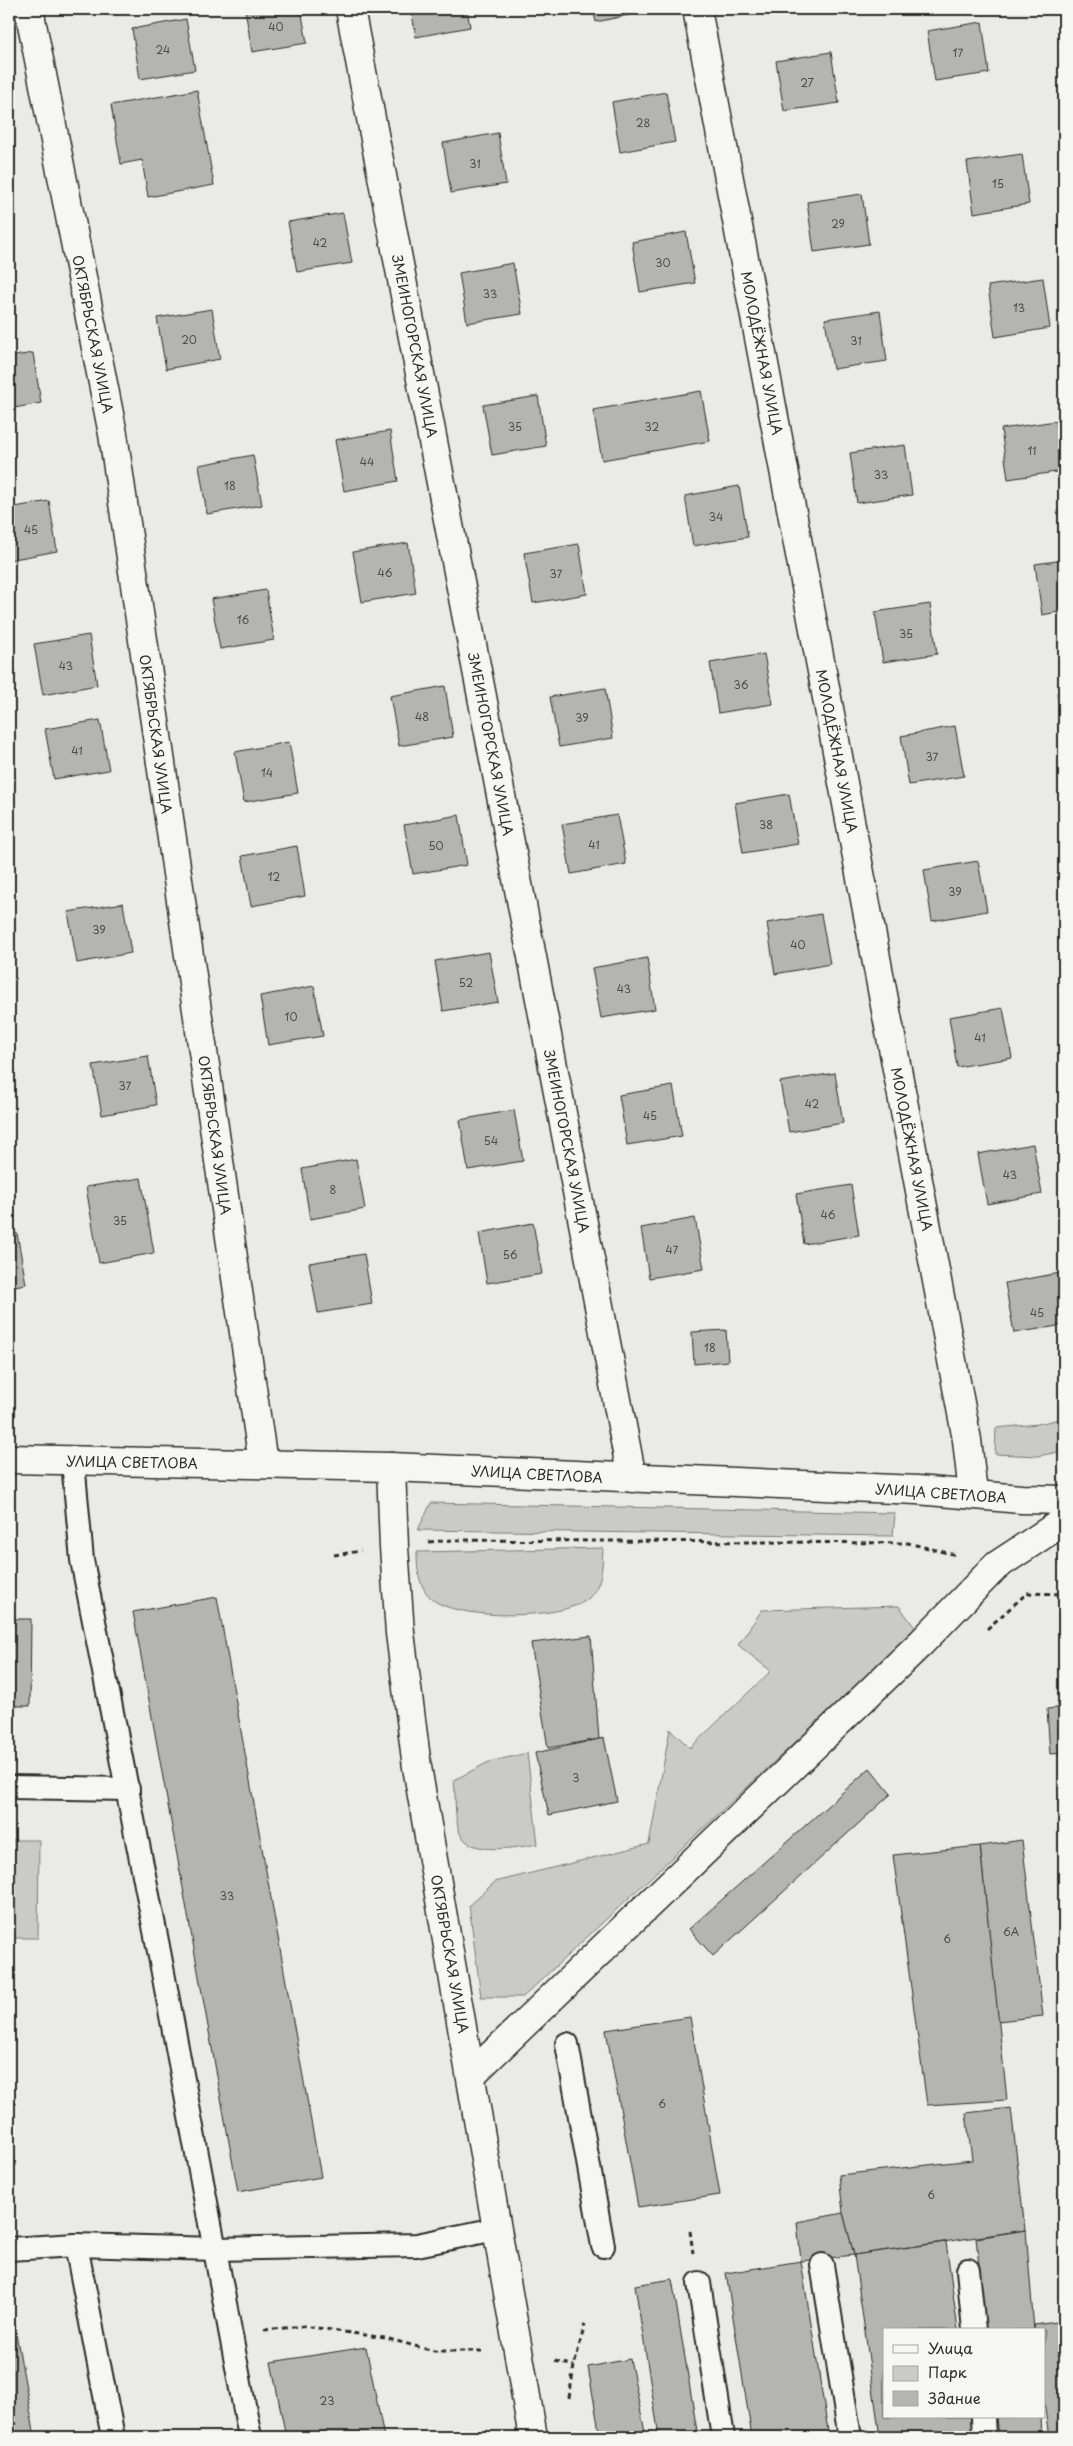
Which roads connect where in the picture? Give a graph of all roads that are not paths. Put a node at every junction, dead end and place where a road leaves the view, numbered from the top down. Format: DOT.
graph roads {
  1 [pos="29,9"];
  2 [pos="350,9"];
  3 [pos="697,9"];
  4 [pos="9,1459"];
  5 [pos="72,1462"];
  6 [pos="262,1463"];
  7 [pos="391,1467"];
  8 [pos="632,1478"];
  9 [pos="973,1494"];
  10 [pos="1064,1500"];
  11 [pos="1064,1521"];
  12 [pos="9,1787"];
  13 [pos="128,1789"];
  14 [pos="567,2044"];
  15 [pos="471,2075"];
  16 [pos="496,2229"];
  17 [pos="76,2245"];
  18 [pos="603,2246"];
  19 [pos="9,2249"];
  20 [pos="216,2249"];
  21 [pos="822,2265"];
  22 [pos="968,2270"];
  23 [pos="699,2283"];
  24 [pos="974,2328"];
  25 [pos="982,2418"];
  26 [pos="113,2437"];
  27 [pos="250,2437"];
  28 [pos="533,2437"];
  29 [pos="723,2437"];
  30 [pos="850,2437"];
  31 [pos="984,2437"];
  1 -- 6 [label="street, ОКТЯБРЬСКАЯ УЛИЦА"];
  2 -- 8 [label="street, ЗМЕИНОГОРСКАЯ УЛИЦА"];
  3 -- 9 [label="street, МОЛОДЁЖНАЯ УЛИЦА"];
  4 -- 5 [label="street, УЛИЦА СВЕТЛОВА"];
  5 -- 6 [label="street, УЛИЦА СВЕТЛОВА"];
  5 -- 13 [label="lane"];
  6 -- 7 [label="street, УЛИЦА СВЕТЛОВА"];
  7 -- 8 [label="street, УЛИЦА СВЕТЛОВА"];
  7 -- 15 [label="street, ОКТЯБРЬСКАЯ УЛИЦА"];
  8 -- 9 [label="street, УЛИЦА СВЕТЛОВА"];
  9 -- 10 [label="street, УЛИЦА СВЕТЛОВА"];
  11 -- 15 [label="street"];
  12 -- 13 [label="lane"];
  13 -- 20 [label="lane"];
  14 -- 18 [label="lane"];
  15 -- 16 [label="street, ОКТЯБРЬСКАЯ УЛИЦА"];
  16 -- 20 [label="lane"];
  16 -- 28 [label="street, ОКТЯБРЬСКАЯ УЛИЦА"];
  17 -- 19 [label="lane"];
  17 -- 20 [label="lane"];
  17 -- 26 [label="lane"];
  20 -- 27 [label="lane"];
  21 -- 30 [label="lane"];
  22 -- 24 [label="lane"];
  23 -- 29 [label="lane"];
  25 -- 31 [label="lane"];
}
